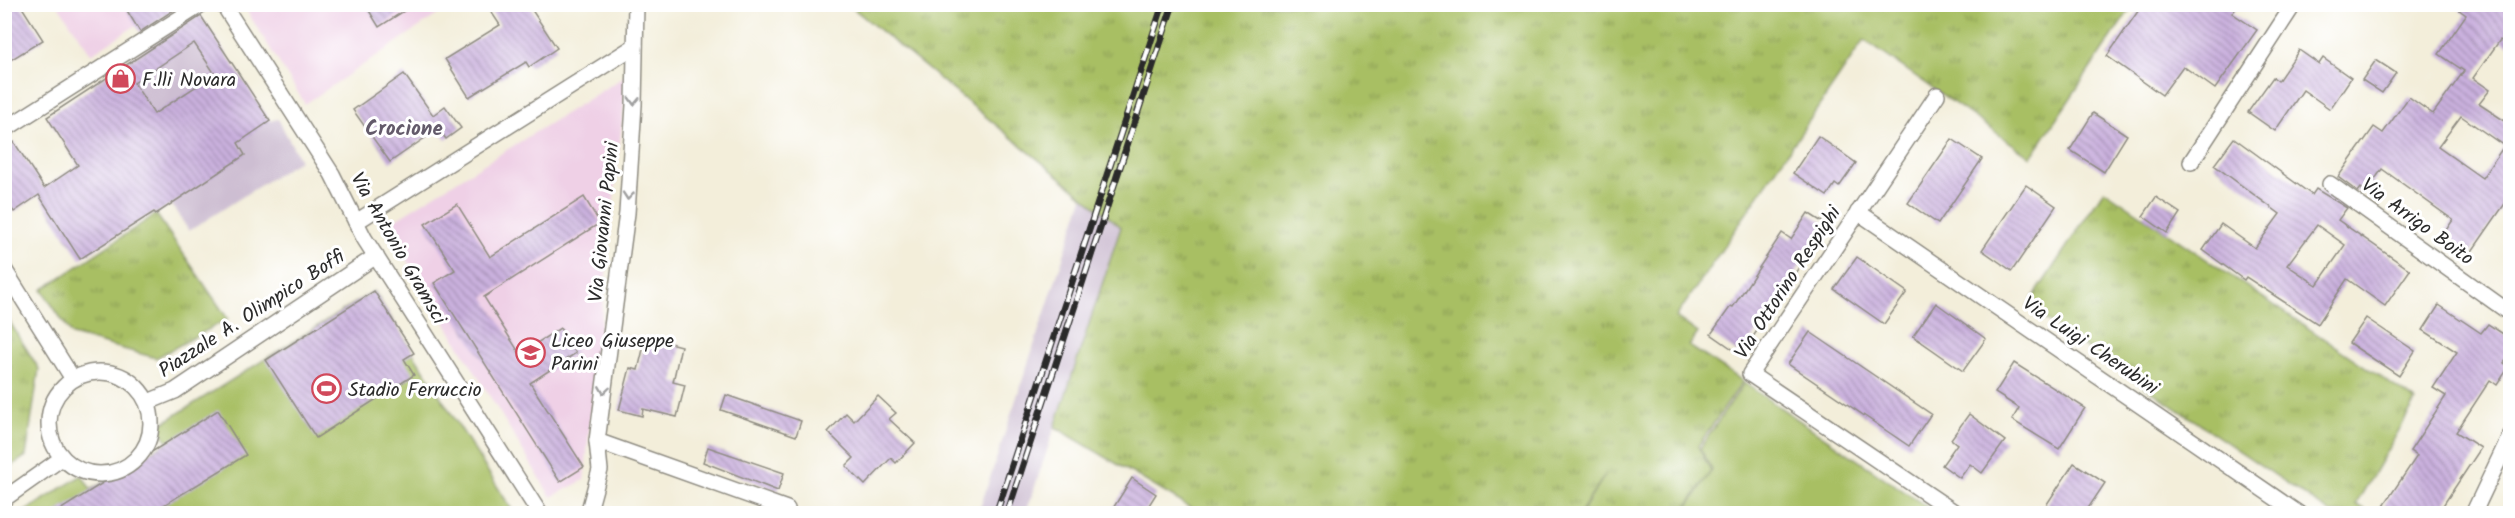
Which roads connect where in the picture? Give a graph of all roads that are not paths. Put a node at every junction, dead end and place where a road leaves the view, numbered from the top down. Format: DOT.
graph roads {
  1 [pos="202,4"];
  2 [pos="223,4"];
  3 [pos="636,4"];
  4 [pos="2294,4"];
  5 [pos="635,46"];
  6 [pos="1937,94"];
  7 [pos="4,130"];
  8 [pos="2192,162"];
  9 [pos="2330,184"];
  10 [pos="1858,212"];
  11 [pos="356,222"];
  12 [pos="376,256"];
  13 [pos="4,269"];
  14 [pos="2511,313"];
  15 [pos="73,379"];
  16 [pos="148,402"];
  17 [pos="2511,436"];
  18 [pos="597,441"];
  19 [pos="62,458"];
  20 [pos="4,499"];
  21 [pos="787,509"];
  22 [pos="540,513"];
  23 [pos="588,513"];
  24 [pos="1957,513"];
  25 [pos="2299,513"];
  26 [pos="2473,513"];
  1 -- 7 [label="street"];
  2 -- 11 [label="street, Via Antonio Gramsci"];
  3 -- 5 [label="street, Via Giovanni Papini"];
  4 -- 8 [label="street"];
  5 -- 11 [label="street"];
  5 -- 18 [label="street, Via Giovanni Papini, one-way"];
  6 -- 10 [label="street, Via Ottorino Respighi"];
  9 -- 14 [label="street, Via Arrigo Boito"];
  10 -- 24 [label="street, Via Ottorino Respighi"];
  10 -- 25 [label="street, Via Luigi Cherubini"];
  11 -- 12 [label="street, Via Antonio Gramsci"];
  12 -- 16 [label="street, Piazzale A. Olimpico Boffi"];
  12 -- 22 [label="street, Via Antonio Gramsci"];
  13 -- 15 [label="street"];
  15 -- 16 [label="street, Piazzale A. Olimpico Boffi"];
  15 -- 19 [label="street"];
  16 -- 19 [label="street, Piazzale A. Olimpico Boffi"];
  17 -- 26 [label="street"];
  18 -- 21 [label="street"];
  18 -- 23 [label="street, Via Giovanni Papini"];
  19 -- 20 [label="street"];
}
